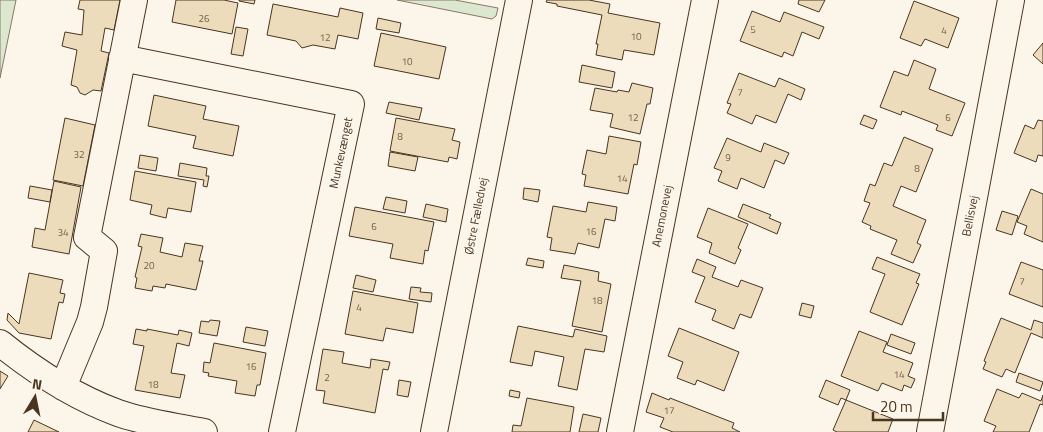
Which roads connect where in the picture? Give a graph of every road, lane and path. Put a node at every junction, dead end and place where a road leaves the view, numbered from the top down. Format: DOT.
graph roads {
  1 [pos="134,0"];
  2 [pos="519,0"];
  3 [pos="704,0"];
  4 [pos="1011,0"];
  5 [pos="122,58"];
  6 [pos="0,343"];
  7 [pos="63,387"];
  8 [pos="115,423"];
  9 [pos="204,432"];
  10 [pos="282,432"];
  11 [pos="434,432"];
  12 [pos="620,432"];
  13 [pos="930,432"];
  1 -- 5 [label="street"];
  2 -- 11 [label="street, Østre Fælledvej"];
  3 -- 12 [label="street, Anemonevej"];
  4 -- 13 [label="street, Bellisvej"];
  5 -- 7 [label="street"];
  5 -- 10 [label="street, Munkevænget"];
  6 -- 7 [label="street"];
  7 -- 8 [label="street"];
  8 -- 9 [label="street"];
}
